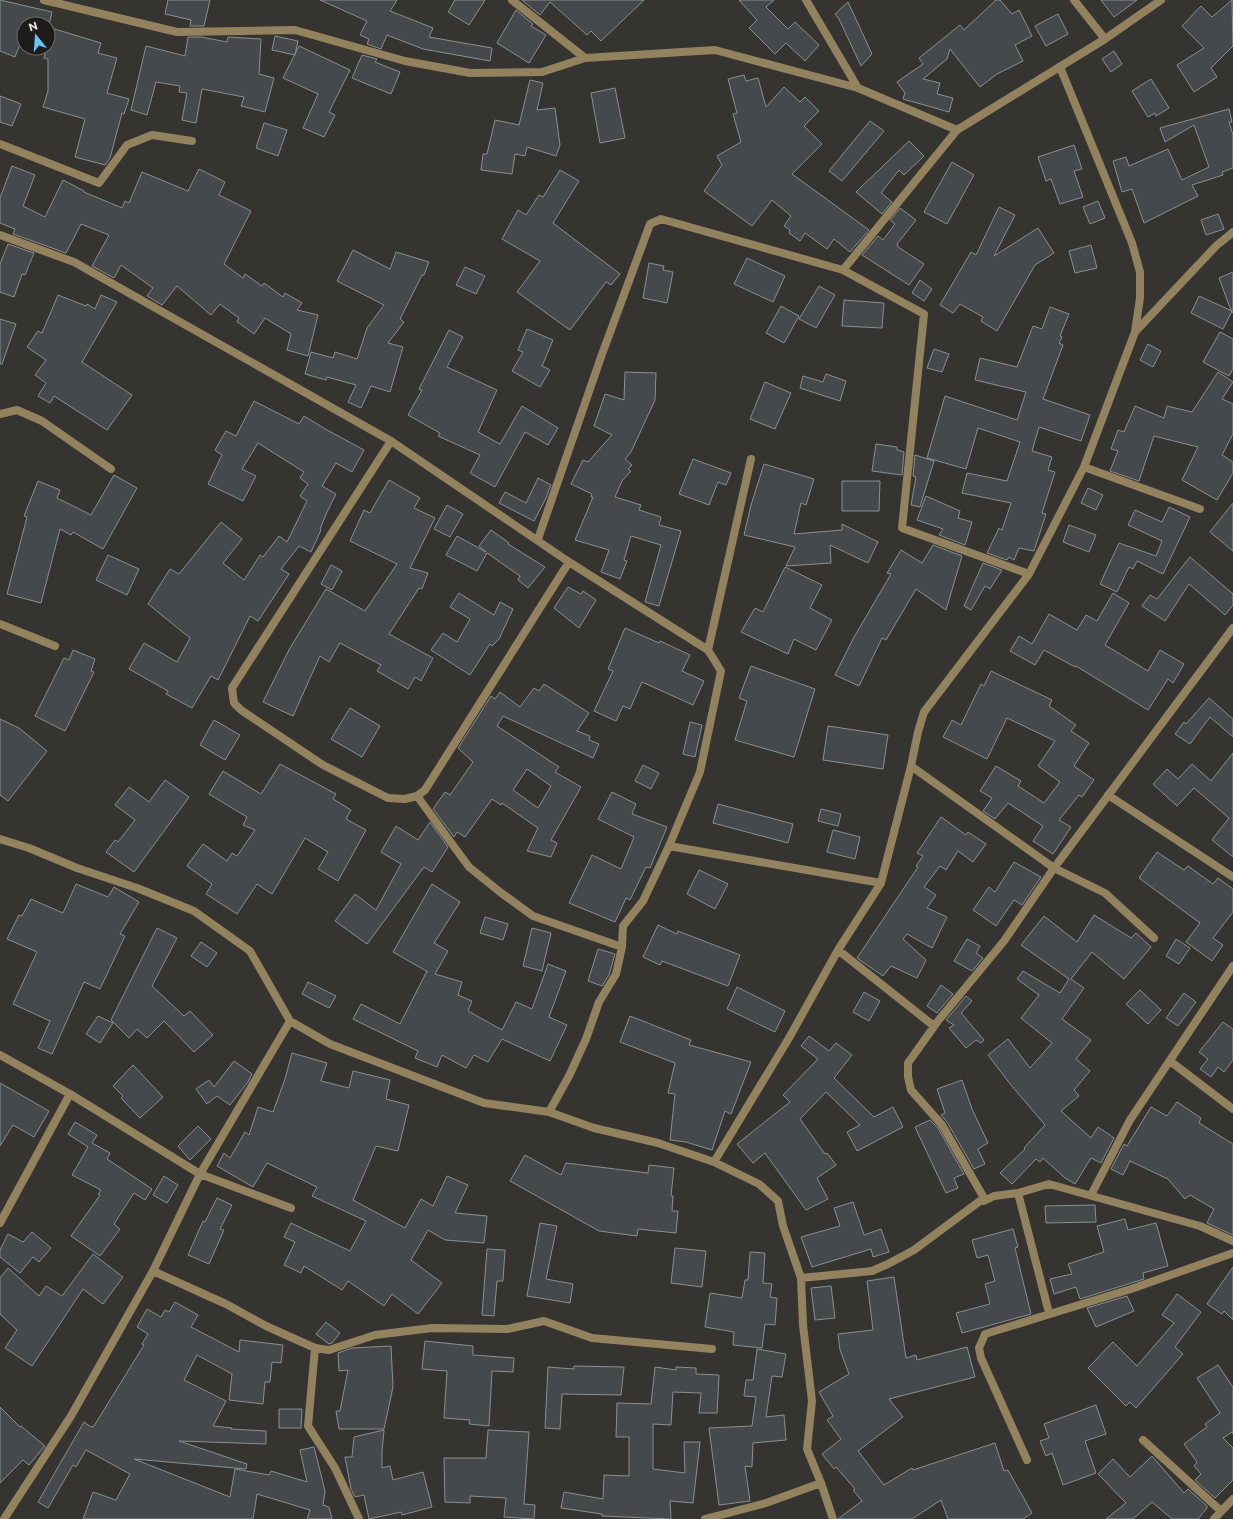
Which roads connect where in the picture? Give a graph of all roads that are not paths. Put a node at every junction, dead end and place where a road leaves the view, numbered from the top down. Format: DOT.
graph roads {
  1 [pos="44,0"];
  2 [pos="512,0"];
  3 [pos="806,0"];
  4 [pos="1074,0"];
  5 [pos="1161,0"];
  6 [pos="1104,40"];
  7 [pos="585,58"];
  8 [pos="1060,67"];
  9 [pos="858,88"];
  10 [pos="957,130"];
  11 [pos="192,141"];
  12 [pos="0,144"];
  13 [pos="1233,232"];
  14 [pos="0,235"];
  15 [pos="843,270"];
  16 [pos="1135,332"];
  17 [pos="0,414"];
  18 [pos="390,441"];
  19 [pos="752,458"];
  20 [pos="1084,467"];
  21 [pos="111,469"];
  22 [pos="1200,509"];
  23 [pos="538,539"];
  24 [pos="569,562"];
  25 [pos="1029,574"];
  26 [pos="0,624"];
  27 [pos="1233,628"];
  28 [pos="55,646"];
  29 [pos="708,650"];
  30 [pos="911,766"];
  31 [pos="1108,795"];
  32 [pos="417,796"];
  33 [pos="0,838"];
  34 [pos="670,846"];
  35 [pos="1054,868"];
  36 [pos="1233,878"];
  37 [pos="881,883"];
  38 [pos="1154,938"];
  39 [pos="622,947"];
  40 [pos="838,950"];
  41 [pos="1233,966"];
  42 [pos="290,1021"];
  43 [pos="934,1026"];
  44 [pos="0,1054"];
  45 [pos="1170,1061"];
  46 [pos="70,1094"];
  47 [pos="1233,1109"];
  48 [pos="549,1112"];
  49 [pos="714,1162"];
  50 [pos="200,1174"];
  51 [pos="1018,1193"];
  52 [pos="1091,1195"];
  53 [pos="984,1198"];
  54 [pos="291,1208"];
  55 [pos="0,1223"];
  56 [pos="1233,1241"];
  57 [pos="1233,1253"];
  58 [pos="153,1271"];
  59 [pos="801,1278"];
  60 [pos="1049,1314"];
  61 [pos="315,1348"];
  62 [pos="712,1349"];
  63 [pos="1143,1440"];
  64 [pos="1027,1460"];
  65 [pos="822,1483"];
  66 [pos="1233,1499"];
  67 [pos="1221,1512"];
  68 [pos="4,1519"];
  69 [pos="359,1519"];
  70 [pos="705,1519"];
  71 [pos="833,1519"];
  72 [pos="1214,1519"];
  1 -- 7 [label="street"];
  2 -- 7 [label="street"];
  3 -- 9 [label="street"];
  4 -- 6 [label="street"];
  5 -- 6 [label="street"];
  6 -- 8 [label="street"];
  7 -- 9 [label="street"];
  8 -- 10 [label="street"];
  8 -- 16 [label="street"];
  9 -- 10 [label="street"];
  10 -- 15 [label="street"];
  11 -- 12 [label="street"];
  13 -- 16 [label="street"];
  14 -- 18 [label="street"];
  15 -- 23 [label="street"];
  15 -- 25 [label="street"];
  16 -- 20 [label="street"];
  17 -- 21 [label="street"];
  18 -- 23 [label="street"];
  18 -- 32 [label="street"];
  19 -- 29 [label="street"];
  20 -- 22 [label="street"];
  20 -- 25 [label="street"];
  23 -- 24 [label="street"];
  24 -- 29 [label="street"];
  24 -- 32 [label="street"];
  25 -- 30 [label="street"];
  26 -- 28 [label="street"];
  27 -- 31 [label="street"];
  29 -- 34 [label="street"];
  30 -- 35 [label="street"];
  30 -- 37 [label="street"];
  31 -- 35 [label="street"];
  31 -- 36 [label="street"];
  32 -- 39 [label="street"];
  33 -- 42 [label="street"];
  34 -- 37 [label="street"];
  34 -- 39 [label="street"];
  35 -- 38 [label="street"];
  35 -- 43 [label="street"];
  37 -- 40 [label="street"];
  39 -- 48 [label="street"];
  40 -- 43 [label="street"];
  40 -- 49 [label="street"];
  41 -- 45 [label="street"];
  42 -- 48 [label="street"];
  42 -- 50 [label="street"];
  43 -- 53 [label="street"];
  44 -- 46 [label="street"];
  45 -- 47 [label="street"];
  45 -- 52 [label="street"];
  46 -- 50 [label="street"];
  46 -- 55 [label="street"];
  48 -- 49 [label="street"];
  49 -- 59 [label="street"];
  50 -- 54 [label="street"];
  50 -- 58 [label="street"];
  51 -- 52 [label="street"];
  51 -- 53 [label="street"];
  51 -- 60 [label="street"];
  52 -- 56 [label="street"];
  53 -- 59 [label="street"];
  57 -- 60 [label="street"];
  58 -- 61 [label="street"];
  58 -- 68 [label="street"];
  59 -- 65 [label="street"];
  60 -- 64 [label="street"];
  61 -- 62 [label="street"];
  61 -- 69 [label="street"];
  63 -- 67 [label="street"];
  65 -- 70 [label="street"];
  65 -- 71 [label="street"];
  66 -- 67 [label="street"];
  67 -- 72 [label="street"];
}
